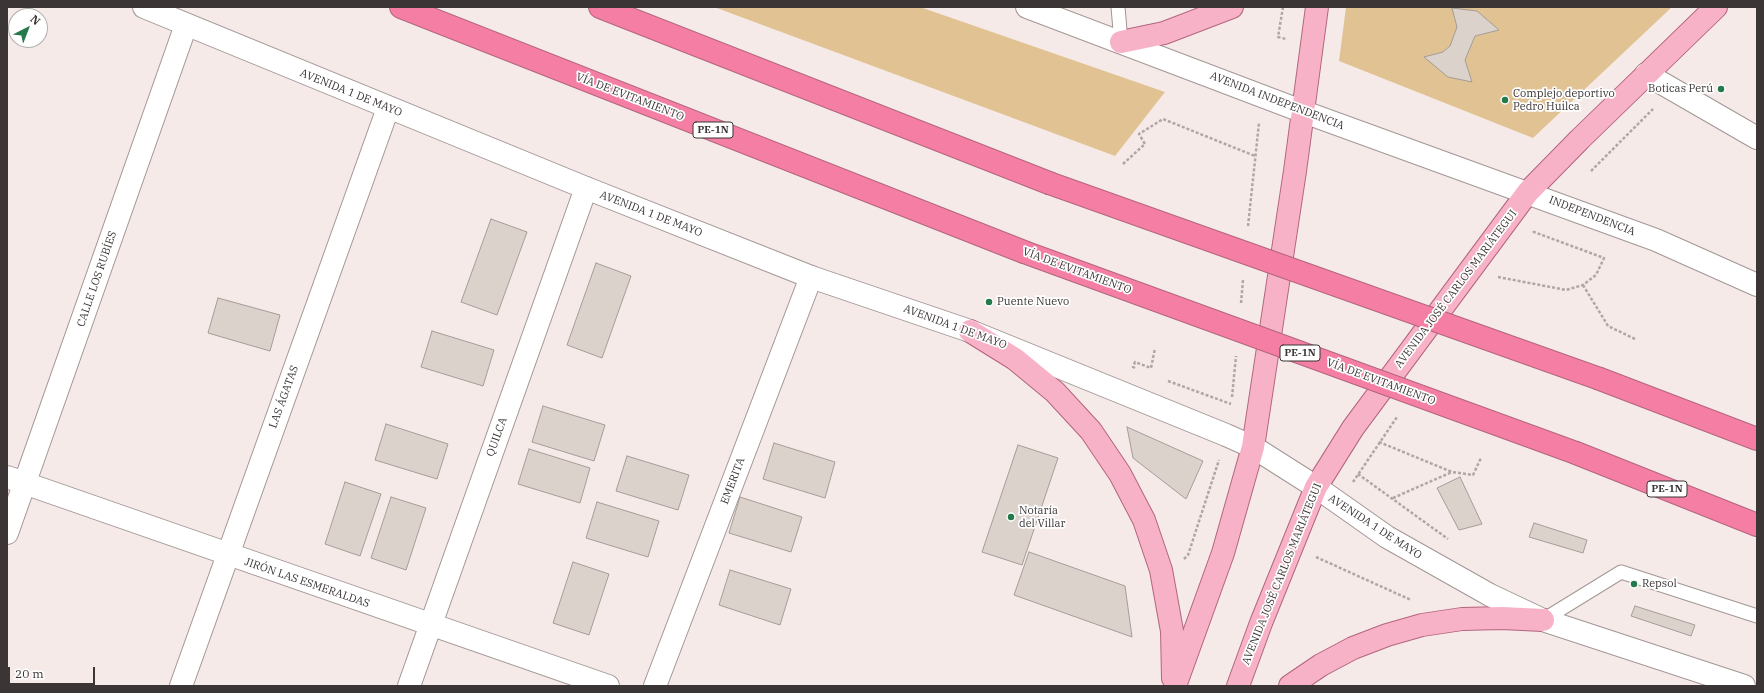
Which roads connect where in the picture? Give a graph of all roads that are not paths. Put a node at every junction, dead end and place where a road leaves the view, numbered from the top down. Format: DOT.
graph roads {
  1 [pos="144,7"];
  2 [pos="401,7"];
  3 [pos="600,7"];
  4 [pos="1027,7"];
  5 [pos="1118,7"];
  6 [pos="1232,7"];
  7 [pos="1316,7"];
  8 [pos="1716,7"];
  9 [pos="186,25"];
  10 [pos="1121,42"];
  11 [pos="1646,74"];
  12 [pos="388,108"];
  13 [pos="1304,112"];
  14 [pos="1757,138"];
  15 [pos="586,188"];
  16 [pos="1528,192"];
  17 [pos="811,277"];
  18 [pos="1757,285"];
  19 [pos="970,332"];
  20 [pos="1757,439"];
  21 [pos="1253,447"];
  22 [pos="16,481"];
  23 [pos="1316,487"];
  24 [pos="1757,525"];
  25 [pos="7,533"];
  26 [pos="227,555"];
  27 [pos="1757,616"];
  28 [pos="1543,620"];
  29 [pos="430,626"];
  30 [pos="181,686"];
  31 [pos="410,686"];
  32 [pos="608,686"];
  33 [pos="655,686"];
  34 [pos="1174,686"];
  35 [pos="1238,686"];
  36 [pos="1290,686"];
  37 [pos="1744,686"];
  1 -- 9 [label="street, AVENIDA 1 DE MAYO"];
  2 -- 24 [label="highway, VÍA DE EVITAMIENTO / PE-1N, bridge"];
  3 -- 20 [label="highway, bridge"];
  4 -- 10 [label="street, AVENIDA INDEPENDENCIA"];
  5 -- 10 [label="lane"];
  6 -- 10 [label="main road"];
  7 -- 13 [label="main road"];
  8 -- 11 [label="main road, AVENIDA JOSÉ CARLOS MARIÁTEGUI"];
  9 -- 12 [label="street, AVENIDA 1 DE MAYO"];
  9 -- 22 [label="street, CALLE LOS RUBÍES"];
  10 -- 13 [label="street, AVENIDA INDEPENDENCIA"];
  11 -- 14 [label="street"];
  11 -- 16 [label="main road, AVENIDA JOSÉ CARLOS MARIÁTEGUI"];
  12 -- 15 [label="street, AVENIDA 1 DE MAYO"];
  12 -- 26 [label="street, LAS ÁGATAS"];
  13 -- 16 [label="street, AVENIDA INDEPENDENCIA"];
  13 -- 21 [label="main road"];
  15 -- 17 [label="street, AVENIDA 1 DE MAYO"];
  15 -- 29 [label="street, QUILCA"];
  16 -- 18 [label="street, INDEPENDENCIA"];
  16 -- 23 [label="main road, AVENIDA JOSÉ CARLOS MARIÁTEGUI"];
  17 -- 19 [label="street, AVENIDA 1 DE MAYO"];
  17 -- 33 [label="street, EMERITA"];
  19 -- 21 [label="street, AVENIDA 1 DE MAYO"];
  19 -- 34 [label="main road"];
  21 -- 23 [label="street, AVENIDA 1 DE MAYO"];
  21 -- 34 [label="main road"];
  22 -- 25 [label="street, CALLE LOS RUBÍES"];
  22 -- 26 [label="street, JIRÓN LAS ESMERALDAS"];
  23 -- 28 [label="street, AVENIDA 1 DE MAYO"];
  23 -- 35 [label="main road, AVENIDA JOSÉ CARLOS MARIÁTEGUI"];
  26 -- 29 [label="street, JIRÓN LAS ESMERALDAS"];
  26 -- 30 [label="street, LAS ÁGATAS"];
  27 -- 28 [label="lane"];
  28 -- 36 [label="main road"];
  28 -- 37 [label="street, AVENIDA 1 DE MAYO"];
  29 -- 31 [label="street, QUILCA"];
  29 -- 32 [label="street, JIRÓN LAS ESMERALDAS"];
}
